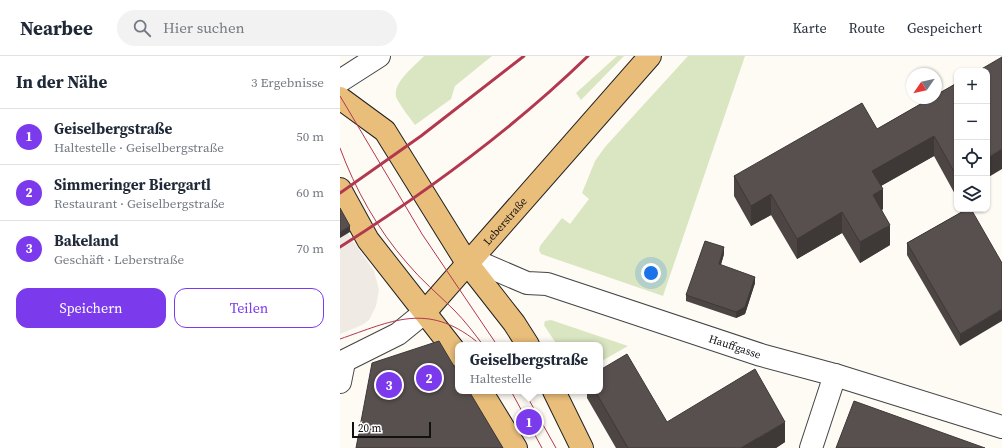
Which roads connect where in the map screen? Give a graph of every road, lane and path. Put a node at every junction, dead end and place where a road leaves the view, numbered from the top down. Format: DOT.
graph roads {
  1 [pos="379,56"];
  2 [pos="650,56"];
  3 [pos="340,81"];
  4 [pos="340,98"];
  5 [pos="340,189"];
  6 [pos="469,261"];
  7 [pos="425,312"];
  8 [pos="526,342"];
  9 [pos="455,351"];
  10 [pos="341,369"];
  11 [pos="835,375"];
  12 [pos="483,394"];
  13 [pos="555,394"];
  14 [pos="1002,427"];
  15 [pos="516,448"];
  16 [pos="582,448"];
  17 [pos="811,448"];
  1 -- 3 [label="street"];
  2 -- 6 [label="main road, Leberstraße"];
  4 -- 6 [label="main road"];
  5 -- 7 [label="main road"];
  6 -- 7 [label="main road, Leberstraße"];
  6 -- 8 [label="main road"];
  6 -- 11 [label="street, Hauffgasse"];
  7 -- 9 [label="main road"];
  7 -- 10 [label="street, Leberstraße"];
  11 -- 14 [label="street, Hauffgasse"];
  11 -- 17 [label="street"];
  12 -- 15 [label="main road"];
  13 -- 16 [label="main road"];
}
